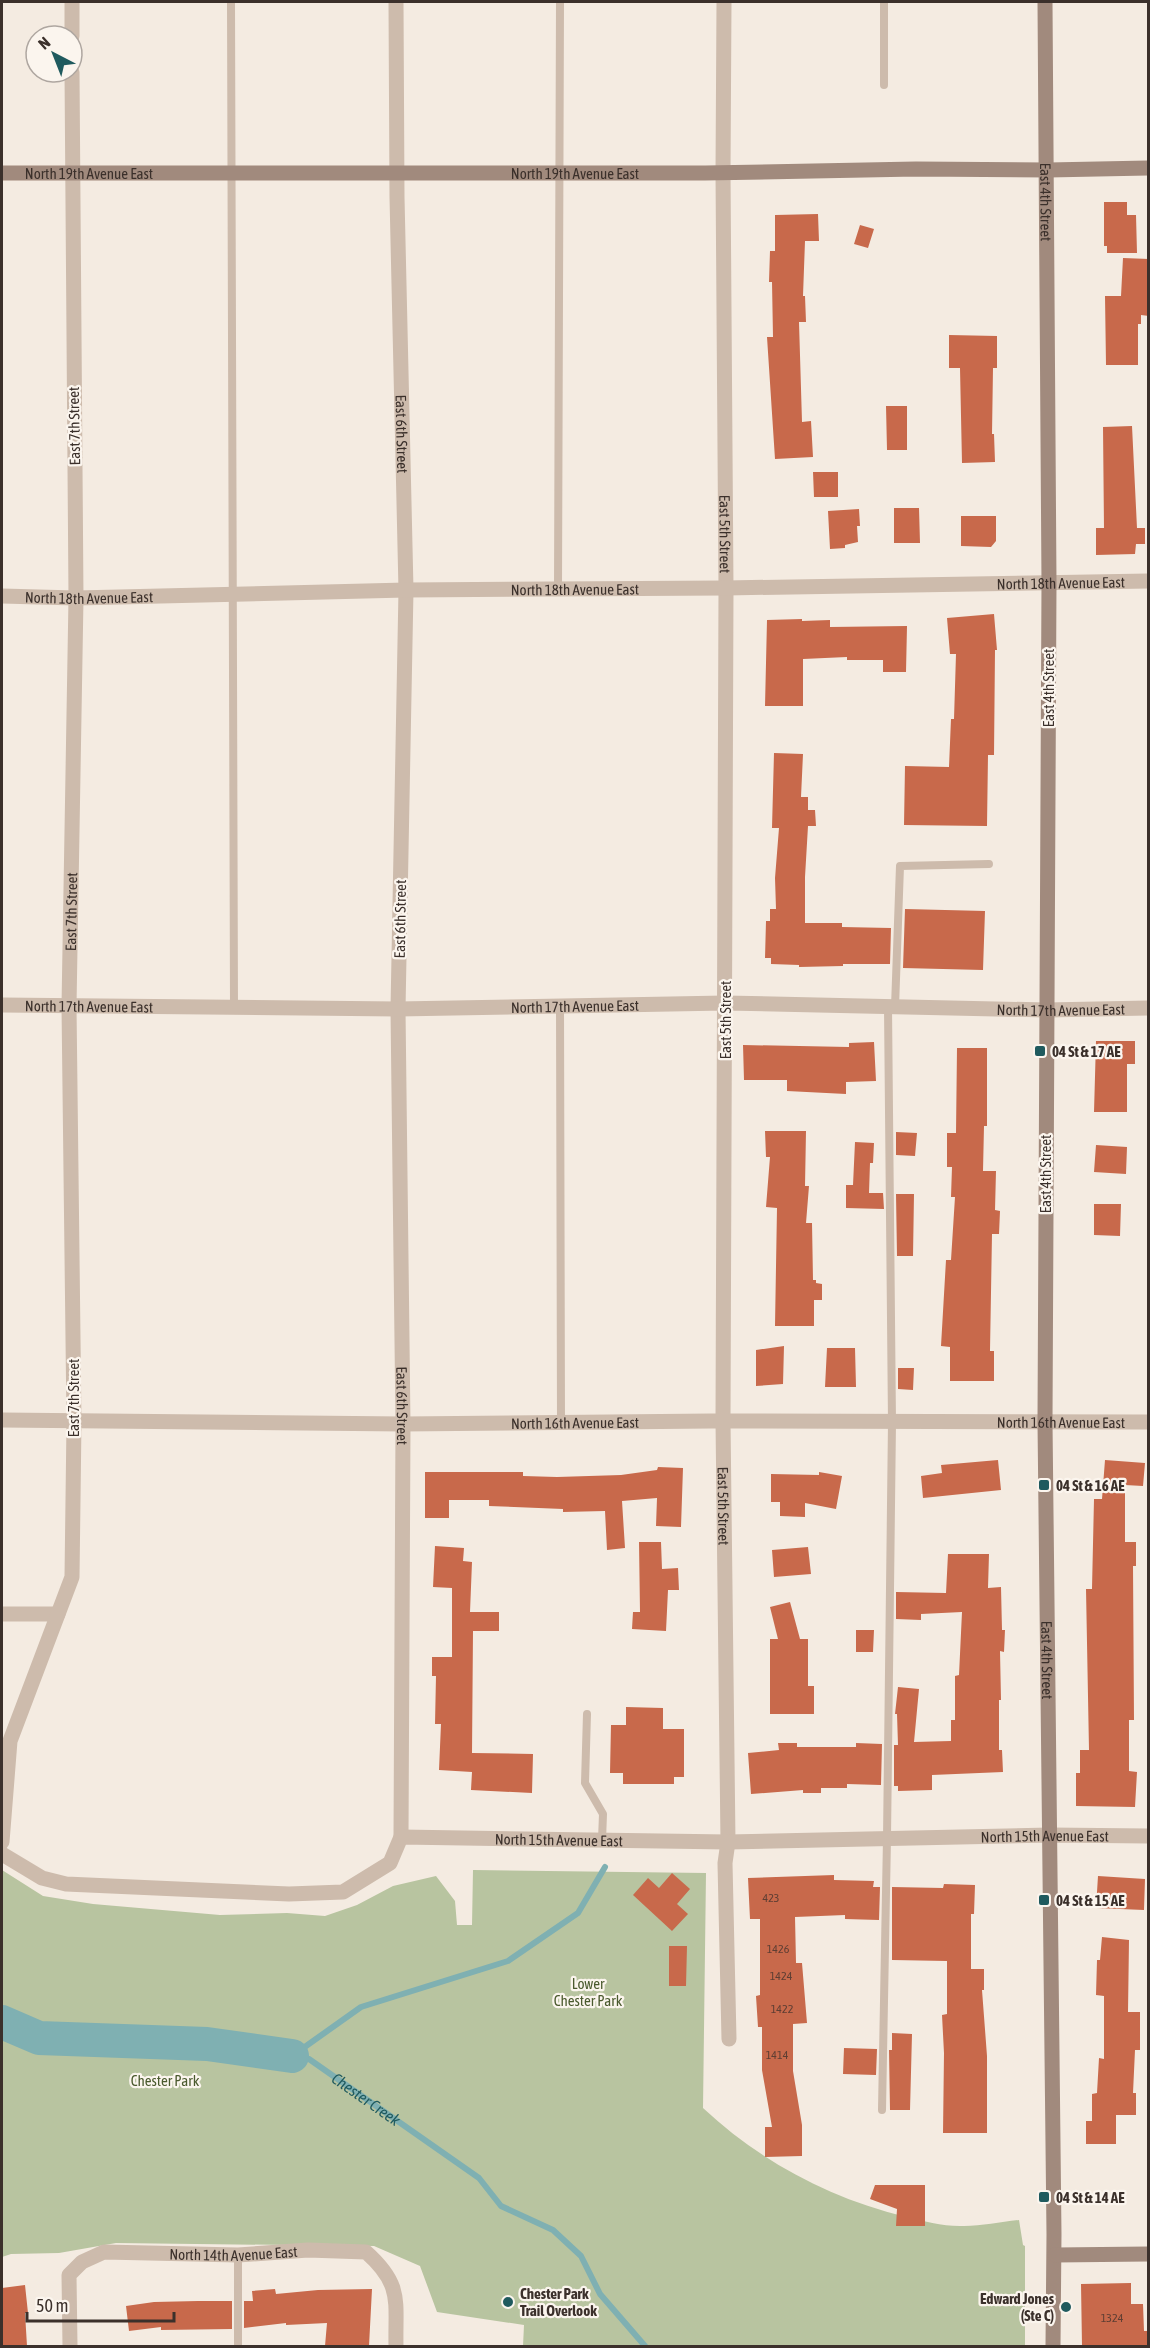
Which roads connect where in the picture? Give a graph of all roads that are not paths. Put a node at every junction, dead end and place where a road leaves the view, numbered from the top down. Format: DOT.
graph roads {
  1 [pos="72,2"];
  2 [pos="231,2"];
  3 [pos="396,2"];
  4 [pos="560,2"];
  5 [pos="724,2"];
  6 [pos="884,2"];
  7 [pos="1045,2"];
  8 [pos="72,24"];
  9 [pos="72,84"];
  10 [pos="884,85"];
  11 [pos="1149,168"];
  12 [pos="1048,170"];
  13 [pos="71,172"];
  14 [pos="723,172"];
  15 [pos="2,173"];
  16 [pos="397,173"];
  17 [pos="558,173"];
  18 [pos="230,174"];
  19 [pos="1149,581"];
  20 [pos="1049,583"];
  21 [pos="726,588"];
  22 [pos="558,589"];
  23 [pos="406,590"];
  24 [pos="232,594"];
  25 [pos="2,596"];
  26 [pos="76,598"];
  27 [pos="989,864"];
  28 [pos="725,1003"];
  29 [pos="2,1005"];
  30 [pos="69,1006"];
  31 [pos="560,1006"];
  32 [pos="234,1007"];
  33 [pos="892,1007"];
  34 [pos="1149,1008"];
  35 [pos="398,1009"];
  36 [pos="1046,1010"];
  37 [pos="2,1420"];
  38 [pos="723,1421"];
  39 [pos="74,1422"];
  40 [pos="561,1422"];
  41 [pos="891,1422"];
  42 [pos="1044,1422"];
  43 [pos="1149,1422"];
  44 [pos="403,1424"];
  45 [pos="2,1614"];
  46 [pos="58,1614"];
  47 [pos="588,1714"];
  48 [pos="6,1746"];
  49 [pos="1050,1835"];
  50 [pos="1149,1836"];
  51 [pos="400,1837"];
  52 [pos="887,1838"];
  53 [pos="602,1840"];
  54 [pos="2,1842"];
  55 [pos="728,1842"];
  56 [pos="2,1854"];
  57 [pos="729,2039"];
  58 [pos="882,2110"];
  59 [pos="1149,2253"];
  60 [pos="238,2255"];
  61 [pos="1054,2255"];
  62 [pos="70,2346"];
  63 [pos="238,2346"];
  64 [pos="396,2346"];
  65 [pos="1053,2346"];
  1 -- 8 [label="street"];
  2 -- 18 [label="lane"];
  3 -- 16 [label="street, East 6th Street"];
  4 -- 17 [label="lane"];
  5 -- 14 [label="street, East 5th Street"];
  6 -- 10 [label="lane"];
  7 -- 12 [label="main road, East 4th Street"];
  9 -- 13 [label="street, East 7th Street"];
  11 -- 12 [label="main road, North 19th Avenue East"];
  12 -- 14 [label="main road, North 19th Avenue East"];
  12 -- 20 [label="main road, East 4th Street"];
  13 -- 15 [label="main road, North 19th Avenue East"];
  13 -- 18 [label="main road, North 19th Avenue East"];
  13 -- 26 [label="street, East 7th Street"];
  14 -- 17 [label="main road, North 19th Avenue East"];
  14 -- 21 [label="street, East 5th Street"];
  16 -- 17 [label="main road, North 19th Avenue East"];
  16 -- 18 [label="main road, North 19th Avenue East"];
  16 -- 23 [label="street, East 6th Street"];
  17 -- 22 [label="lane"];
  18 -- 24 [label="lane"];
  19 -- 20 [label="street, North 18th Avenue East"];
  20 -- 21 [label="street, North 18th Avenue East"];
  20 -- 36 [label="main road, East 4th Street"];
  21 -- 22 [label="street, North 18th Avenue East"];
  21 -- 28 [label="street, East 5th Street"];
  22 -- 23 [label="street, North 18th Avenue East"];
  23 -- 24 [label="street, North 18th Avenue East"];
  23 -- 35 [label="street, East 6th Street"];
  24 -- 26 [label="street, North 18th Avenue East"];
  24 -- 32 [label="lane"];
  25 -- 26 [label="street, North 18th Avenue East"];
  26 -- 30 [label="street, East 7th Street"];
  27 -- 33 [label="lane"];
  28 -- 31 [label="street, North 17th Avenue East"];
  28 -- 33 [label="street, North 17th Avenue East"];
  28 -- 38 [label="street, East 5th Street"];
  29 -- 30 [label="street, North 17th Avenue East"];
  30 -- 32 [label="street, North 17th Avenue East"];
  30 -- 39 [label="street, East 7th Street"];
  31 -- 35 [label="street, North 17th Avenue East"];
  31 -- 40 [label="lane"];
  32 -- 35 [label="street, North 17th Avenue East"];
  33 -- 36 [label="street, North 17th Avenue East"];
  33 -- 41 [label="lane"];
  34 -- 36 [label="street, North 17th Avenue East"];
  35 -- 44 [label="street, East 6th Street"];
  36 -- 42 [label="main road, East 4th Street"];
  37 -- 39 [label="street, North 16th Avenue East"];
  38 -- 40 [label="street, North 16th Avenue East"];
  38 -- 41 [label="street, North 16th Avenue East"];
  38 -- 55 [label="street, East 5th Street"];
  39 -- 44 [label="street, North 16th Avenue East"];
  39 -- 46 [label="street, East 7th Street"];
  40 -- 44 [label="street, North 16th Avenue East"];
  41 -- 42 [label="street, North 16th Avenue East"];
  41 -- 52 [label="lane"];
  42 -- 43 [label="street, North 16th Avenue East"];
  42 -- 49 [label="main road, East 4th Street"];
  44 -- 51 [label="street, East 6th Street"];
  45 -- 46 [label="street"];
  46 -- 48 [label="street, East 7th Street"];
  47 -- 53 [label="lane"];
  48 -- 54 [label="street, East 7th Street"];
  49 -- 50 [label="street, North 15th Avenue East"];
  49 -- 52 [label="street, North 15th Avenue East"];
  49 -- 61 [label="main road, East 4th Street"];
  51 -- 53 [label="street, North 15th Avenue East"];
  51 -- 56 [label="street"];
  52 -- 55 [label="street, North 15th Avenue East"];
  52 -- 58 [label="lane"];
  53 -- 55 [label="street, North 15th Avenue East"];
  55 -- 57 [label="street, East 5th Street"];
  59 -- 61 [label="main road"];
  60 -- 62 [label="street, North 14th Avenue East"];
  60 -- 63 [label="lane"];
  60 -- 64 [label="street, North 14th Avenue East"];
  61 -- 65 [label="main road, East 4th Street"];
}
